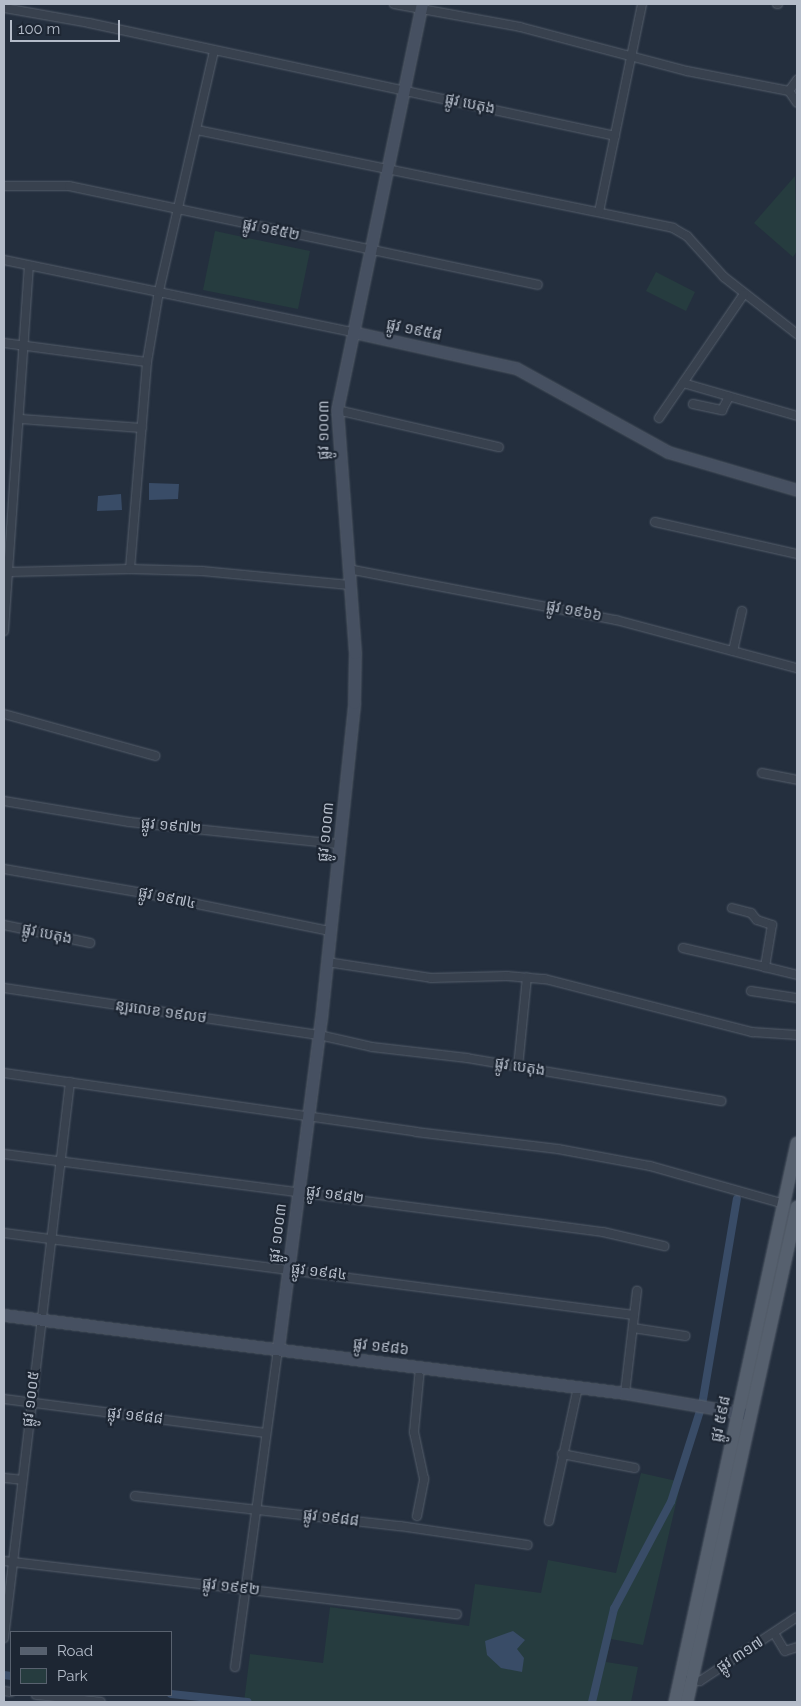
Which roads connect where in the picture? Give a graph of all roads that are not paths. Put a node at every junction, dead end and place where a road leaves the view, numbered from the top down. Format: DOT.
graph roads {
  1 [pos="394,4"];
  2 [pos="642,4"];
  3 [pos="421,7"];
  4 [pos="4,8"];
  5 [pos="214,51"];
  6 [pos="631,55"];
  7 [pos="797,80"];
  8 [pos="404,90"];
  9 [pos="789,91"];
  10 [pos="797,103"];
  11 [pos="197,130"];
  12 [pos="615,136"];
  13 [pos="387,168"];
  14 [pos="4,186"];
  15 [pos="178,210"];
  16 [pos="599,212"];
  17 [pos="370,251"];
  18 [pos="4,260"];
  19 [pos="29,266"];
  20 [pos="538,286"];
  21 [pos="159,291"];
  22 [pos="744,294"];
  23 [pos="353,332"];
  24 [pos="797,334"];
  25 [pos="4,343"];
  26 [pos="25,347"];
  27 [pos="147,362"];
  28 [pos="683,383"];
  29 [pos="729,397"];
  30 [pos="693,404"];
  31 [pos="337,410"];
  32 [pos="797,416"];
  33 [pos="659,418"];
  34 [pos="21,419"];
  35 [pos="142,428"];
  36 [pos="499,448"];
  37 [pos="797,490"];
  38 [pos="655,522"];
  39 [pos="797,554"];
  40 [pos="130,569"];
  41 [pos="348,569"];
  42 [pos="9,572"];
  43 [pos="349,585"];
  44 [pos="742,611"];
  45 [pos="4,631"];
  46 [pos="733,651"];
  47 [pos="797,668"];
  48 [pos="4,714"];
  49 [pos="155,756"];
  50 [pos="762,772"];
  51 [pos="797,780"];
  52 [pos="4,802"];
  53 [pos="340,844"];
  54 [pos="4,869"];
  55 [pos="732,908"];
  56 [pos="4,925"];
  57 [pos="330,931"];
  58 [pos="90,942"];
  59 [pos="683,948"];
  60 [pos="327,962"];
  61 [pos="765,967"];
  62 [pos="797,975"];
  63 [pos="527,977"];
  64 [pos="4,988"];
  65 [pos="751,991"];
  66 [pos="797,998"];
  67 [pos="319,1035"];
  68 [pos="797,1035"];
  69 [pos="518,1067"];
  70 [pos="4,1073"];
  71 [pos="70,1082"];
  72 [pos="721,1101"];
  73 [pos="308,1115"];
  74 [pos="797,1143"];
  75 [pos="4,1154"];
  76 [pos="59,1161"];
  77 [pos="298,1190"];
  78 [pos="784,1204"];
  79 [pos="797,1207"];
  80 [pos="4,1232"];
  81 [pos="50,1238"];
  82 [pos="664,1246"];
  83 [pos="288,1268"];
  84 [pos="637,1291"];
  85 [pos="4,1315"];
  86 [pos="634,1315"];
  87 [pos="41,1319"];
  88 [pos="632,1328"];
  89 [pos="685,1336"];
  90 [pos="278,1349"];
  91 [pos="420,1367"];
  92 [pos="578,1387"];
  93 [pos="625,1393"];
  94 [pos="4,1399"];
  95 [pos="31,1403"];
  96 [pos="739,1413"];
  97 [pos="753,1416"];
  98 [pos="266,1432"];
  99 [pos="562,1454"];
  100 [pos="635,1468"];
  101 [pos="4,1478"];
  102 [pos="22,1480"];
  103 [pos="722,1491"];
  104 [pos="735,1495"];
  105 [pos="135,1496"];
  106 [pos="256,1509"];
  107 [pos="416,1516"];
  108 [pos="548,1521"];
  109 [pos="528,1545"];
  110 [pos="4,1561"];
  111 [pos="13,1562"];
  112 [pos="245,1589"];
  113 [pos="457,1614"];
  114 [pos="797,1617"];
  115 [pos="774,1633"];
  116 [pos="4,1638"];
  117 [pos="797,1646"];
  118 [pos="235,1666"];
  119 [pos="686,1679"];
  120 [pos="45,1696"];
  121 [pos="101,1702"];
  122 [pos="675,1702"];
  123 [pos="688,1702"];
  1 -- 3 [label="street"];
  2 -- 6 [label="street"];
  3 -- 6 [label="street"];
  3 -- 8 [label="street, ផ្លូវ ១០០៣"];
  4 -- 5 [label="street, ផ្លូវ បេតុង"];
  5 -- 8 [label="street, ផ្លូវ បេតុង"];
  5 -- 11 [label="street"];
  6 -- 9 [label="street"];
  6 -- 12 [label="street"];
  7 -- 9 [label="street"];
  8 -- 12 [label="street, ផ្លូវ បេតុង"];
  8 -- 13 [label="street, ផ្លូវ ១០០៣"];
  9 -- 10 [label="street"];
  11 -- 13 [label="street"];
  11 -- 15 [label="street"];
  12 -- 16 [label="street"];
  13 -- 16 [label="street"];
  13 -- 17 [label="street, ផ្លូវ ១០០៣"];
  14 -- 15 [label="street, ផ្លូវ ១៩៥២"];
  15 -- 17 [label="street, ផ្លូវ ១៩៥២"];
  15 -- 21 [label="street"];
  16 -- 22 [label="street"];
  17 -- 20 [label="street, ផ្លូវ ១៩៥២"];
  17 -- 23 [label="street, ផ្លូវ ១០០៣"];
  18 -- 19 [label="street, ផ្លូវ ១៩៥៨"];
  19 -- 21 [label="street, ផ្លូវ ១៩៥៨"];
  19 -- 26 [label="street"];
  21 -- 23 [label="street, ផ្លូវ ១៩៥៨"];
  21 -- 27 [label="street"];
  22 -- 24 [label="street"];
  22 -- 28 [label="street"];
  23 -- 31 [label="street, ផ្លូវ ១០០៣"];
  23 -- 37 [label="street, ផ្លូវ ១៩៥៨"];
  25 -- 26 [label="street"];
  26 -- 27 [label="street"];
  26 -- 34 [label="street"];
  27 -- 35 [label="street"];
  28 -- 29 [label="street"];
  28 -- 33 [label="street"];
  29 -- 30 [label="street"];
  29 -- 32 [label="street"];
  31 -- 36 [label="street"];
  31 -- 41 [label="street, ផ្លូវ ១០០៣"];
  34 -- 35 [label="street"];
  34 -- 42 [label="street"];
  35 -- 40 [label="street"];
  38 -- 39 [label="street"];
  40 -- 42 [label="street"];
  40 -- 43 [label="street"];
  41 -- 43 [label="street, ផ្លូវ ១០០៣"];
  41 -- 46 [label="street, ផ្លូវ ១៩៦៦"];
  42 -- 45 [label="street"];
  43 -- 53 [label="street, ផ្លូវ ១០០៣"];
  44 -- 46 [label="street"];
  46 -- 47 [label="street, ផ្លូវ ១៩៦៦"];
  48 -- 49 [label="street"];
  50 -- 51 [label="street"];
  52 -- 53 [label="street, ផ្លូវ ១៩៧២"];
  53 -- 57 [label="street, ផ្លូវ ១០០៣"];
  54 -- 57 [label="street, ផ្លូវ ១៩៧៤"];
  55 -- 61 [label="street"];
  56 -- 58 [label="street, ផ្លូវ បេតុង"];
  57 -- 60 [label="street, ផ្លូវ ១០០៣"];
  59 -- 61 [label="street"];
  60 -- 63 [label="street"];
  60 -- 67 [label="street, ផ្លូវ ១០០៣"];
  61 -- 62 [label="street"];
  63 -- 68 [label="street"];
  63 -- 69 [label="street"];
  64 -- 67 [label="street, ន្ឡរលេខ ១៩លថ"];
  65 -- 66 [label="street"];
  67 -- 69 [label="street, ផ្លូវ បេតុង"];
  67 -- 73 [label="street, ផ្លូវ ១០០៣"];
  69 -- 72 [label="street, ផ្លូវ បេតុង"];
  70 -- 71 [label="street"];
  71 -- 73 [label="street"];
  71 -- 76 [label="street, ផ្លូវ ១០០៥"];
  73 -- 77 [label="street, ផ្លូវ ១០០៣"];
  73 -- 78 [label="street"];
  74 -- 78 [label="main road, ផ្លូវ ៥៩៨"];
  75 -- 76 [label="street, ផ្លូវ ១៩៨២"];
  76 -- 77 [label="street, ផ្លូវ ១៩៨២"];
  76 -- 81 [label="street, ផ្លូវ ១០០៥"];
  77 -- 82 [label="street, ផ្លូវ ១៩៨២"];
  77 -- 83 [label="street, ផ្លូវ ១០០៣"];
  78 -- 96 [label="main road, ផ្លូវ ៥៩៨"];
  79 -- 97 [label="main road, ផ្លូវ ៥៩៨"];
  80 -- 81 [label="street, ផ្លូវ ១៩៨៤"];
  81 -- 83 [label="street, ផ្លូវ ១៩៨៤"];
  81 -- 87 [label="street, ផ្លូវ ១០០៥"];
  83 -- 86 [label="street, ផ្លូវ ១៩៨៤"];
  83 -- 90 [label="street, ផ្លូវ ១០០៣"];
  84 -- 86 [label="street"];
  85 -- 87 [label="street, ផ្លូវ ១៩៨៦"];
  86 -- 88 [label="street"];
  87 -- 90 [label="street, ផ្លូវ ១៩៨៦"];
  87 -- 95 [label="street, ផ្លូវ ១០០៥"];
  88 -- 89 [label="street"];
  88 -- 93 [label="street"];
  90 -- 91 [label="street, ផ្លូវ ១៩៨៦"];
  90 -- 98 [label="street, ផ្លូវ ១០០៣"];
  91 -- 92 [label="street, ផ្លូវ ១៩៨៦"];
  91 -- 107 [label="street"];
  92 -- 93 [label="street, ផ្លូវ ១៩៨៦"];
  92 -- 99 [label="street"];
  93 -- 96 [label="street, ផ្លូវ ១៩៨៦"];
  94 -- 95 [label="street, ផ្លុវ ១៩៨៨"];
  95 -- 98 [label="street, ផ្លុវ ១៩៨៨"];
  95 -- 102 [label="street, ផ្លូវ ១០០៥"];
  96 -- 97 [label="street, ផ្លូវ ១៩៨៦"];
  96 -- 103 [label="main road, ផ្លូវ ៥៩៨"];
  97 -- 104 [label="main road, ផ្លូវ ៥៩៨"];
  98 -- 106 [label="street, ផ្លូវ ១០០៣"];
  99 -- 100 [label="street"];
  99 -- 108 [label="street"];
  101 -- 102 [label="street"];
  102 -- 111 [label="street, ផ្លូវ ១០០៥"];
  103 -- 104 [label="main road"];
  103 -- 119 [label="main road, ផ្លូវ ៥៩៨"];
  104 -- 119 [label="main road, ផ្លូវ ៥៩៨"];
  105 -- 106 [label="street, ផ្លូវ ១៩៨៨"];
  106 -- 109 [label="street, ផ្លូវ ១៩៨៨"];
  106 -- 112 [label="street, ផ្លូវ ១០០៣"];
  110 -- 111 [label="street, ផ្លូវ ១៩៩២"];
  111 -- 112 [label="street, ផ្លូវ ១៩៩២"];
  111 -- 116 [label="street, ផ្លូវ ១០០៥"];
  112 -- 113 [label="street, ផ្លូវ ១៩៩២"];
  112 -- 118 [label="street, ផ្លូវ ១០០៣"];
  114 -- 115 [label="street, ផ្លូវ ៣១៧"];
  115 -- 117 [label="street"];
  115 -- 119 [label="street, ផ្លូវ ៣១៧"];
  119 -- 122 [label="main road, ផ្លូវ ៥៩៨"];
  119 -- 123 [label="main road, ផ្លូវ ៥៩៨"];
  120 -- 121 [label="street"];
}
